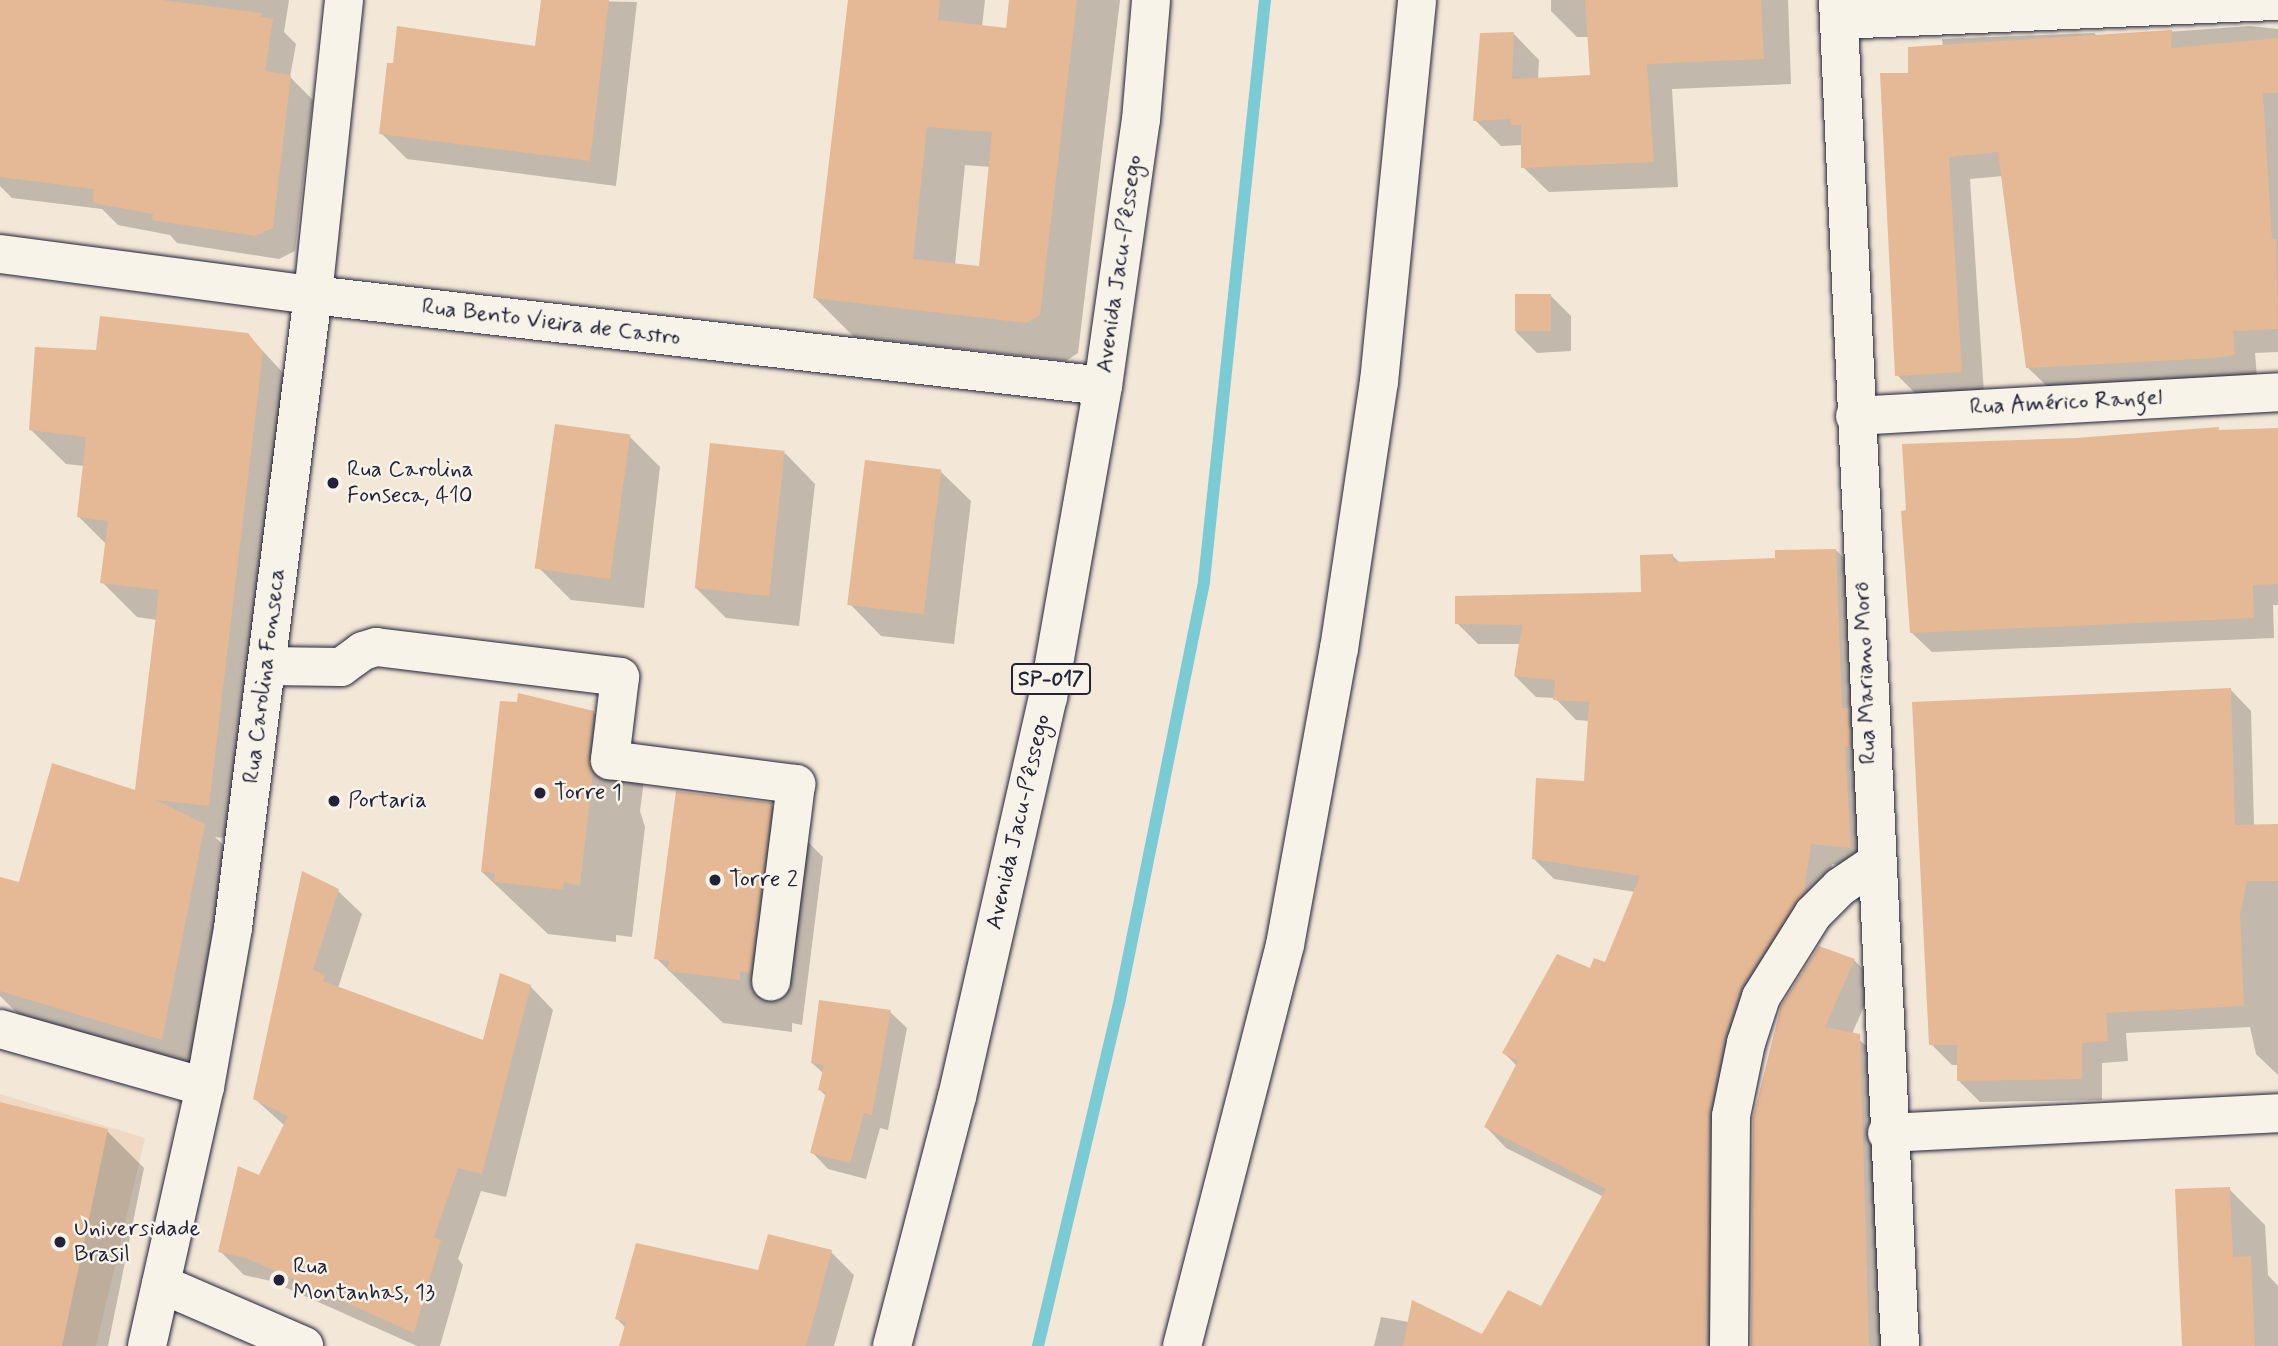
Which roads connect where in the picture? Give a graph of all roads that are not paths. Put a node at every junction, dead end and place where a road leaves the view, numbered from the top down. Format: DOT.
graph roads {
  1 [pos="344,0"];
  2 [pos="1151,0"];
  3 [pos="1417,0"];
  4 [pos="2278,1"];
  5 [pos="1838,10"];
  6 [pos="0,254"];
  7 [pos="313,295"];
  8 [pos="1103,386"];
  9 [pos="2278,392"];
  10 [pos="1855,416"];
  11 [pos="266,666"];
  12 [pos="1874,864"];
  13 [pos="771,981"];
  14 [pos="0,1029"];
  15 [pos="205,1087"];
  16 [pos="2278,1113"];
  17 [pos="1887,1133"];
  18 [pos="161,1284"];
  19 [pos="147,1346"];
  20 [pos="304,1346"];
  21 [pos="892,1346"];
  22 [pos="1182,1346"];
  23 [pos="1730,1346"];
  24 [pos="1900,1346"];
  1 -- 7 [label="main road, Rua Carolina Fonseca"];
  2 -- 8 [label="main road, Avenida Jacu-Pêssego / SP-017"];
  3 -- 22 [label="main road"];
  4 -- 5 [label="main road"];
  5 -- 10 [label="main road, Rua Mariano Morô"];
  6 -- 7 [label="main road, Rua Bento Vieira de Castro"];
  7 -- 8 [label="main road, Rua Bento Vieira de Castro"];
  7 -- 11 [label="main road, Rua Carolina Fonseca"];
  8 -- 21 [label="main road, Avenida Jacu-Pêssego / SP-017"];
  9 -- 10 [label="main road, Rua Américo Rangel"];
  10 -- 12 [label="main road, Rua Mariano Morô"];
  11 -- 13 [label="main road"];
  11 -- 15 [label="main road, Rua Carolina Fonseca"];
  12 -- 17 [label="main road, Rua Mariano Morô"];
  12 -- 23 [label="main road"];
  14 -- 15 [label="main road"];
  15 -- 18 [label="main road, Rua Carolina Fonseca"];
  16 -- 17 [label="main road"];
  17 -- 24 [label="main road, Rua Mariano Morô"];
  18 -- 19 [label="main road, Rua Carolina Fonseca"];
  18 -- 20 [label="main road"];
}
